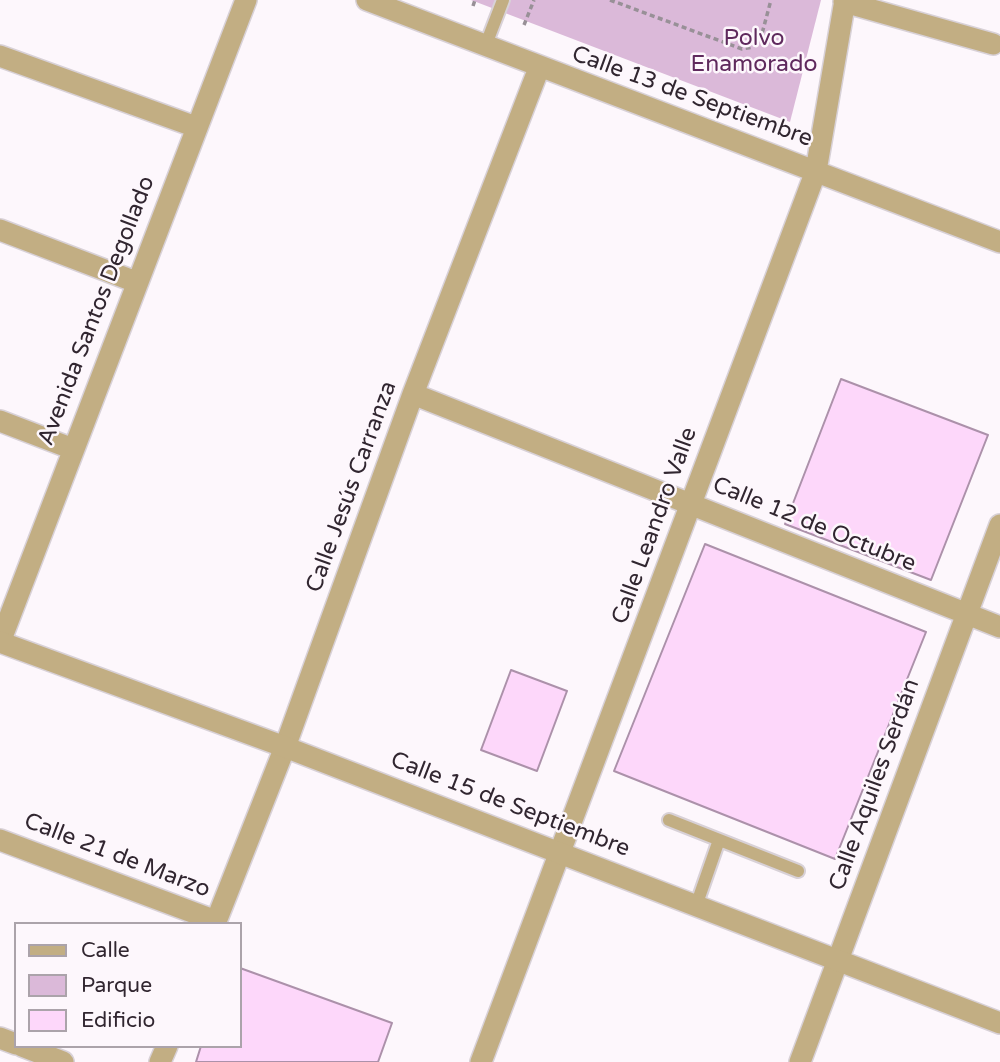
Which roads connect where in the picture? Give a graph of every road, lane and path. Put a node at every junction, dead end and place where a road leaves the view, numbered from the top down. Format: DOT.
graph roads {
  1 [pos="246,0"];
  2 [pos="367,0"];
  3 [pos="475,0"];
  4 [pos="503,0"];
  5 [pos="534,0"];
  6 [pos="610,0"];
  7 [pos="771,0"];
  8 [pos="845,1"];
  9 [pos="473,5"];
  10 [pos="524,25"];
  11 [pos="993,44"];
  12 [pos="485,47"];
  13 [pos="0,56"];
  14 [pos="539,68"];
  15 [pos="196,127"];
  16 [pos="816,171"];
  17 [pos="0,230"];
  18 [pos="1000,242"];
  19 [pos="136,282"];
  20 [pos="414,394"];
  21 [pos="0,421"];
  22 [pos="73,449"];
  23 [pos="691,504"];
  24 [pos="1000,525"];
  25 [pos="965,613"];
  26 [pos="1000,627"];
  27 [pos="0,642"];
  28 [pos="285,747"];
  29 [pos="669,820"];
  30 [pos="0,840"];
  31 [pos="719,840"];
  32 [pos="561,853"];
  33 [pos="798,871"];
  34 [pos="696,905"];
  35 [pos="212,922"];
  36 [pos="215,922"];
  37 [pos="839,961"];
  38 [pos="1000,1023"];
  39 [pos="27,1048"];
  40 [pos="63,1062"];
  41 [pos="481,1062"];
  42 [pos="800,1062"];
  1 -- 15 [label="street, Avenida Santos Degollado"];
  2 -- 12 [label="street, Calle 13 de Septiembre"];
  3 -- 9 [label="path"];
  4 -- 12 [label="lane"];
  5 -- 10 [label="path"];
  6 -- 7 [label="path"];
  8 -- 11 [label="street"];
  8 -- 16 [label="street, Calle Leandro Valle"];
  12 -- 14 [label="street, Calle 13 de Septiembre"];
  13 -- 15 [label="street"];
  14 -- 16 [label="street, Calle 13 de Septiembre"];
  14 -- 20 [label="street, Calle Jesús Carranza"];
  15 -- 19 [label="street, Avenida Santos Degollado"];
  16 -- 18 [label="street, Calle 13 de Septiembre"];
  16 -- 23 [label="street, Calle Leandro Valle"];
  17 -- 19 [label="street"];
  19 -- 22 [label="street, Avenida Santos Degollado"];
  20 -- 23 [label="street, Calle 12 de Octubre"];
  20 -- 28 [label="street, Calle Jesús Carranza"];
  21 -- 22 [label="street"];
  22 -- 27 [label="street, Avenida Santos Degollado"];
  23 -- 25 [label="street, Calle 12 de Octubre"];
  23 -- 32 [label="street, Calle Leandro Valle"];
  24 -- 25 [label="street, Calle Aquiles Serdán"];
  25 -- 26 [label="street, Calle 12 de Octubre"];
  25 -- 37 [label="street, Calle Aquiles Serdán"];
  27 -- 28 [label="street, Calle 15 de Septiembre"];
  28 -- 32 [label="street, Calle 15 de Septiembre"];
  28 -- 36 [label="street, Calle Jesús Carranza"];
  29 -- 31 [label="lane"];
  30 -- 35 [label="street, Calle 21 de Marzo"];
  31 -- 33 [label="lane"];
  31 -- 34 [label="lane"];
  32 -- 34 [label="street, Calle 15 de Septiembre"];
  32 -- 41 [label="street, Calle Leandro Valle"];
  34 -- 37 [label="street, Calle 15 de Septiembre"];
  37 -- 38 [label="street, Calle 15 de Septiembre"];
  37 -- 42 [label="street, Calle Aquiles Serdán"];
  39 -- 40 [label="street"];
}
